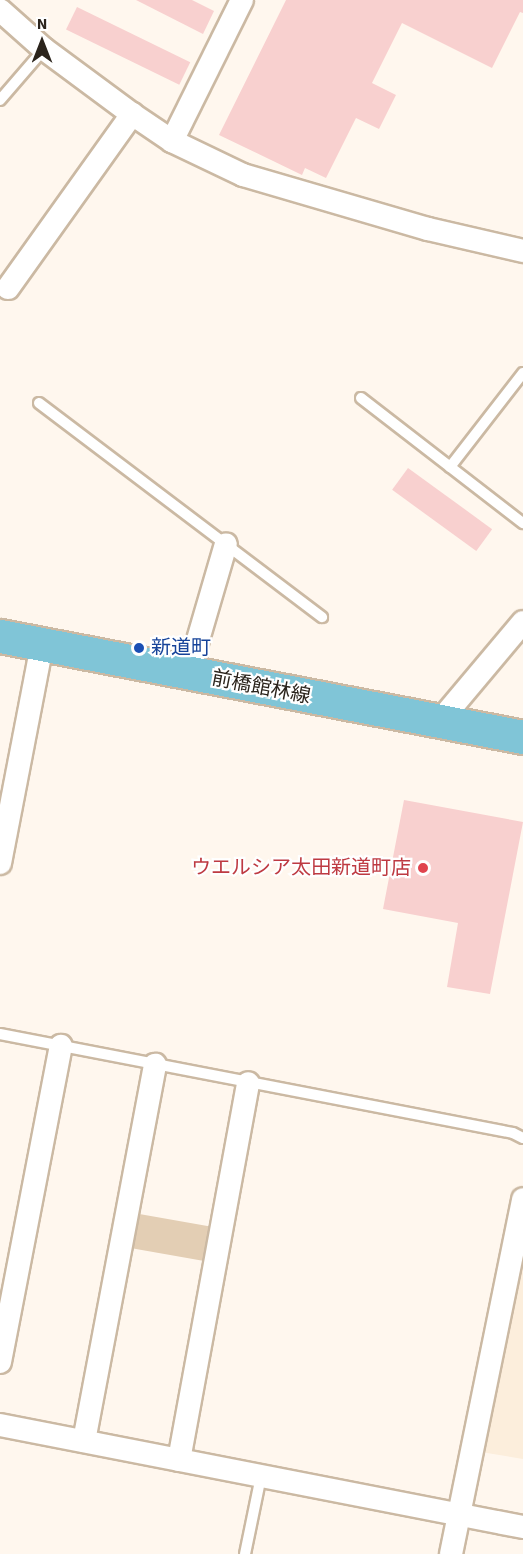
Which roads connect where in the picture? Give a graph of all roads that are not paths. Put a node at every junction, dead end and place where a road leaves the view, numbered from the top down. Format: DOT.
graph roads {
  1 [pos="242,0"];
  2 [pos="9,9"];
  3 [pos="44,49"];
  4 [pos="0,100"];
  5 [pos="132,114"];
  6 [pos="172,141"];
  7 [pos="523,251"];
  8 [pos="8,288"];
  9 [pos="523,373"];
  10 [pos="361,398"];
  11 [pos="39,403"];
  12 [pos="450,467"];
  13 [pos="523,523"];
  14 [pos="226,544"];
  15 [pos="322,617"];
  16 [pos="523,622"];
  17 [pos="0,636"];
  18 [pos="42,644"];
  19 [pos="188,674"];
  20 [pos="440,721"];
  21 [pos="523,737"];
  22 [pos="0,863"];
  23 [pos="0,1034"];
  24 [pos="61,1046"];
  25 [pos="155,1065"];
  26 [pos="248,1083"];
  27 [pos="523,1138"];
  28 [pos="523,1199"];
  29 [pos="0,1362"];
  30 [pos="0,1425"];
  31 [pos="84,1441"];
  32 [pos="179,1460"];
  33 [pos="261,1476"];
  34 [pos="459,1515"];
  35 [pos="523,1527"];
  36 [pos="245,1554"];
  37 [pos="451,1554"];
  1 -- 6 [label="street"];
  2 -- 3 [label="street"];
  3 -- 4 [label="lane"];
  3 -- 5 [label="street"];
  5 -- 6 [label="street"];
  5 -- 8 [label="street"];
  6 -- 7 [label="street"];
  9 -- 12 [label="lane"];
  10 -- 12 [label="lane"];
  11 -- 14 [label="lane"];
  12 -- 13 [label="lane"];
  14 -- 15 [label="lane"];
  14 -- 19 [label="street"];
  16 -- 20 [label="street"];
  17 -- 18 [label="main road, 前橋館林線"];
  18 -- 19 [label="main road, 前橋館林線"];
  18 -- 22 [label="street"];
  19 -- 20 [label="main road, 前橋館林線"];
  20 -- 21 [label="main road, 前橋館林線"];
  23 -- 24 [label="lane"];
  24 -- 25 [label="lane"];
  24 -- 29 [label="street"];
  25 -- 26 [label="lane"];
  25 -- 31 [label="street"];
  26 -- 27 [label="lane"];
  26 -- 32 [label="street"];
  28 -- 34 [label="street"];
  30 -- 31 [label="street"];
  31 -- 32 [label="street"];
  32 -- 33 [label="street"];
  33 -- 34 [label="street"];
  33 -- 36 [label="lane"];
  34 -- 35 [label="street"];
  34 -- 37 [label="street"];
}
